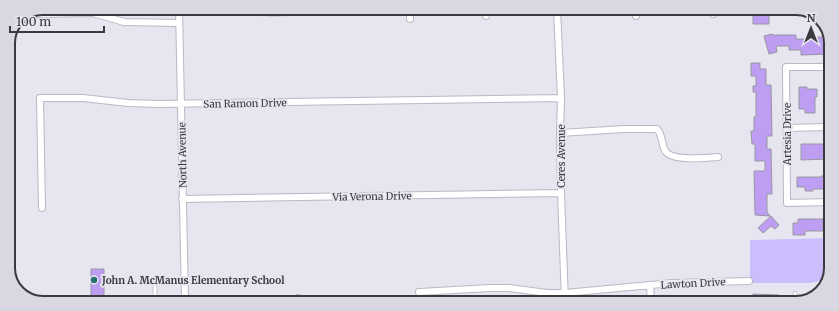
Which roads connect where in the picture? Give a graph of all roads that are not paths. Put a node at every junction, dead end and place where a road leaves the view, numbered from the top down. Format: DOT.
graph roads {
  1 [pos="100,15"];
  2 [pos="179,15"];
  3 [pos="410,15"];
  4 [pos="558,15"];
  5 [pos="410,19"];
  6 [pos="179,23"];
  7 [pos="824,67"];
  8 [pos="561,98"];
  9 [pos="181,104"];
  10 [pos="787,128"];
  11 [pos="824,128"];
  12 [pos="560,134"];
  13 [pos="718,157"];
  14 [pos="561,193"];
  15 [pos="182,199"];
  16 [pos="824,202"];
  17 [pos="42,208"];
  18 [pos="749,281"];
  19 [pos="155,282"];
  20 [pos="650,285"];
  21 [pos="419,292"];
  22 [pos="565,293"];
  23 [pos="795,293"];
  24 [pos="155,296"];
  25 [pos="185,296"];
  26 [pos="651,296"];
  27 [pos="795,296"];
  1 -- 6 [label="street"];
  2 -- 6 [label="street, North Avenue"];
  3 -- 5 [label="street"];
  4 -- 8 [label="street, Ceres Avenue"];
  6 -- 9 [label="street, North Avenue"];
  7 -- 10 [label="street, Artesia Drive"];
  8 -- 9 [label="street, San Ramon Drive"];
  8 -- 12 [label="street, Ceres Avenue"];
  9 -- 15 [label="street, North Avenue"];
  9 -- 17 [label="street, San Ramon Drive"];
  10 -- 11 [label="street"];
  10 -- 16 [label="street, Artesia Drive"];
  12 -- 13 [label="street"];
  12 -- 14 [label="street, Ceres Avenue"];
  14 -- 15 [label="street, Via Verona Drive"];
  14 -- 22 [label="street, Ceres Avenue"];
  15 -- 25 [label="street, North Avenue"];
  18 -- 20 [label="street, Lawton Drive"];
  19 -- 24 [label="lane"];
  20 -- 22 [label="street, Lawton Drive"];
  20 -- 26 [label="street"];
  21 -- 22 [label="street, Lawton Drive"];
  23 -- 27 [label="lane"];
}
